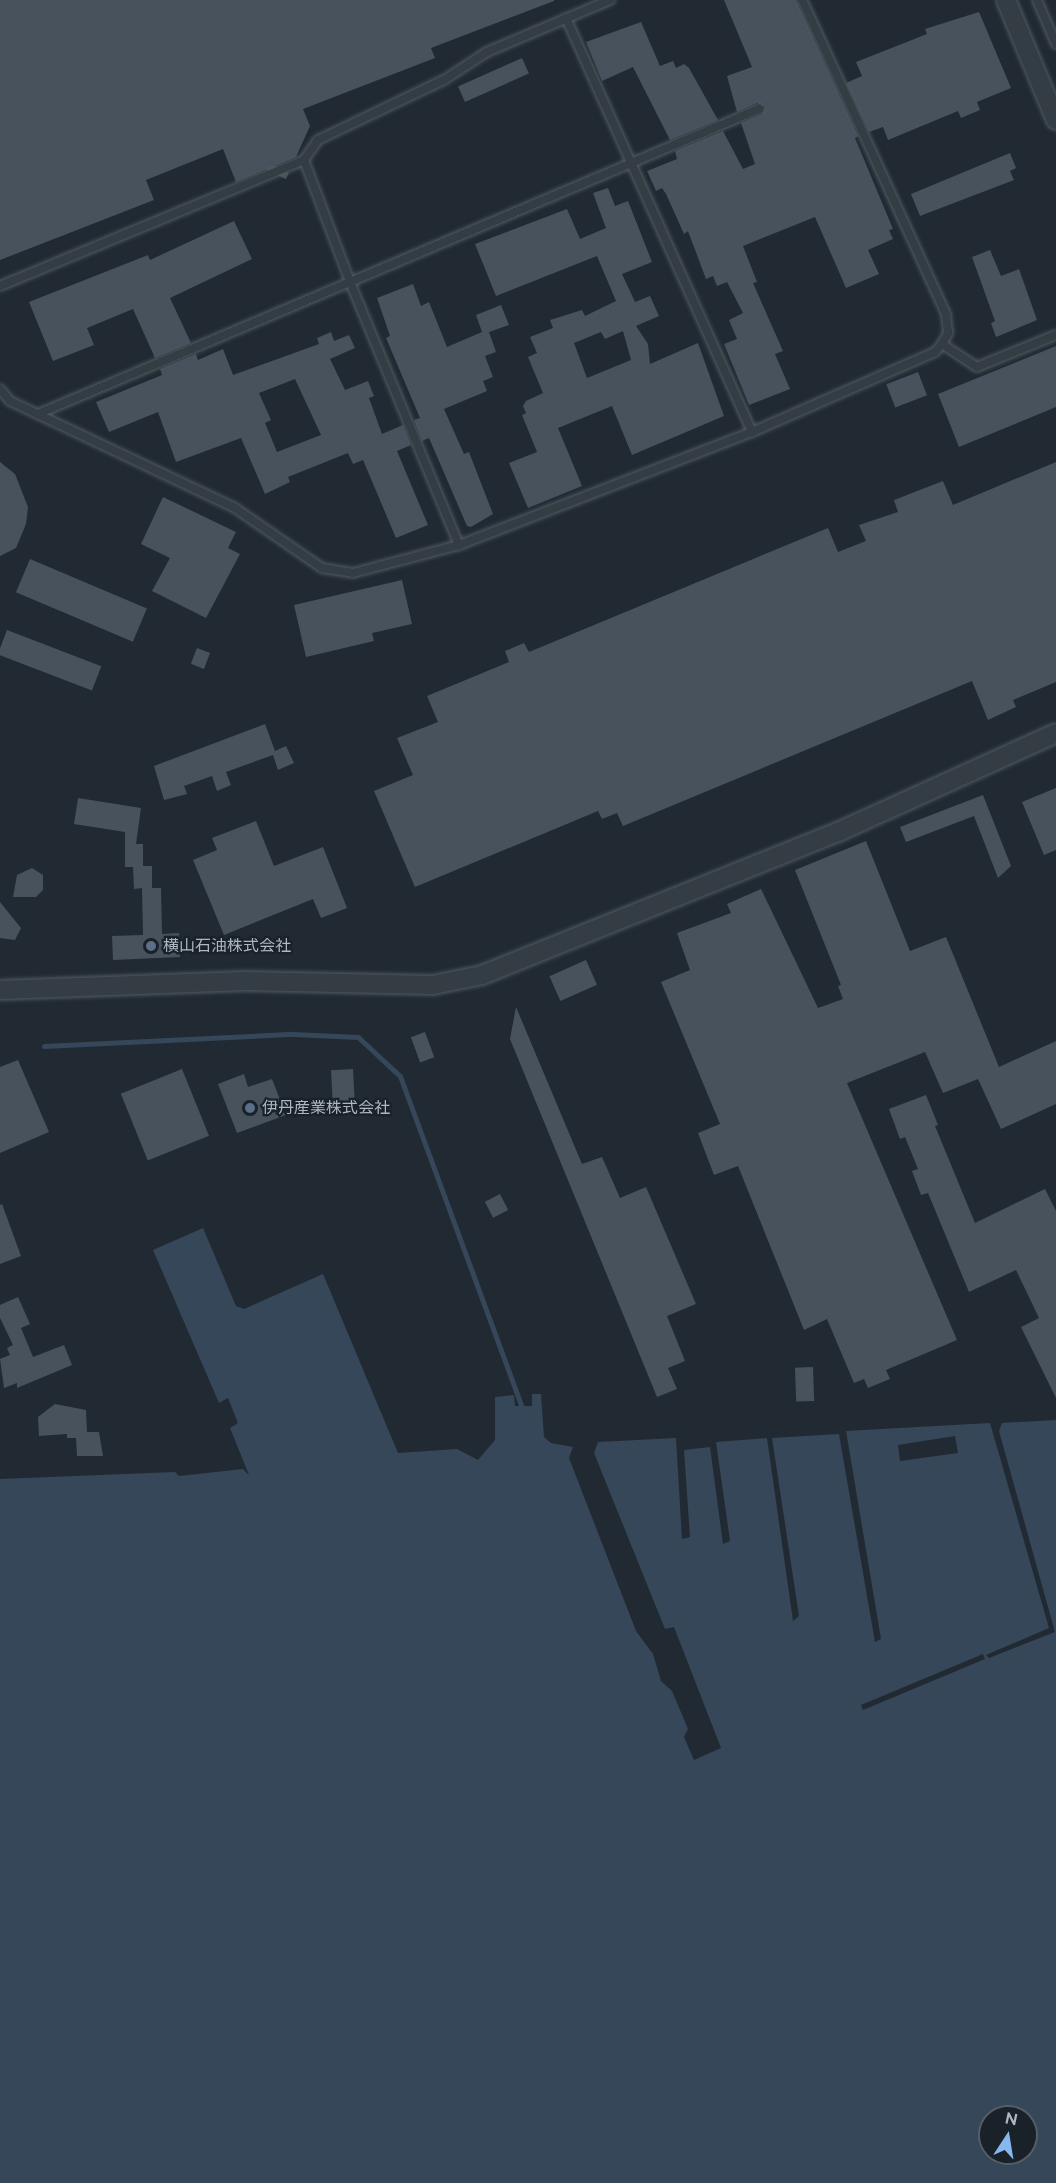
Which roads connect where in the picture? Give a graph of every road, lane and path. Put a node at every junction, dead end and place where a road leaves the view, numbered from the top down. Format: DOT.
graph roads {
  1 [pos="610,0"];
  2 [pos="802,0"];
  3 [pos="1006,0"];
  4 [pos="1037,0"];
  5 [pos="566,18"];
  6 [pos="1052,24"];
  7 [pos="1056,44"];
  8 [pos="759,109"];
  9 [pos="1056,120"];
  10 [pos="304,160"];
  11 [pos="630,163"];
  12 [pos="350,282"];
  13 [pos="0,286"];
  14 [pos="1056,335"];
  15 [pos="942,344"];
  16 [pos="0,389"];
  17 [pos="38,414"];
  18 [pos="752,432"];
  19 [pos="459,545"];
  20 [pos="1056,733"];
  21 [pos="0,990"];
  1 -- 5 [label="lane"];
  2 -- 15 [label="lane"];
  3 -- 9 [label="street"];
  4 -- 6 [label="lane"];
  5 -- 10 [label="lane"];
  5 -- 11 [label="lane"];
  6 -- 7 [label="lane"];
  8 -- 11 [label="lane"];
  10 -- 12 [label="lane"];
  10 -- 13 [label="lane"];
  11 -- 12 [label="lane"];
  11 -- 18 [label="lane"];
  12 -- 17 [label="lane"];
  12 -- 19 [label="lane"];
  14 -- 15 [label="lane"];
  15 -- 18 [label="lane"];
  16 -- 17 [label="lane"];
  17 -- 19 [label="lane"];
  18 -- 19 [label="lane"];
  20 -- 21 [label="street"];
}
